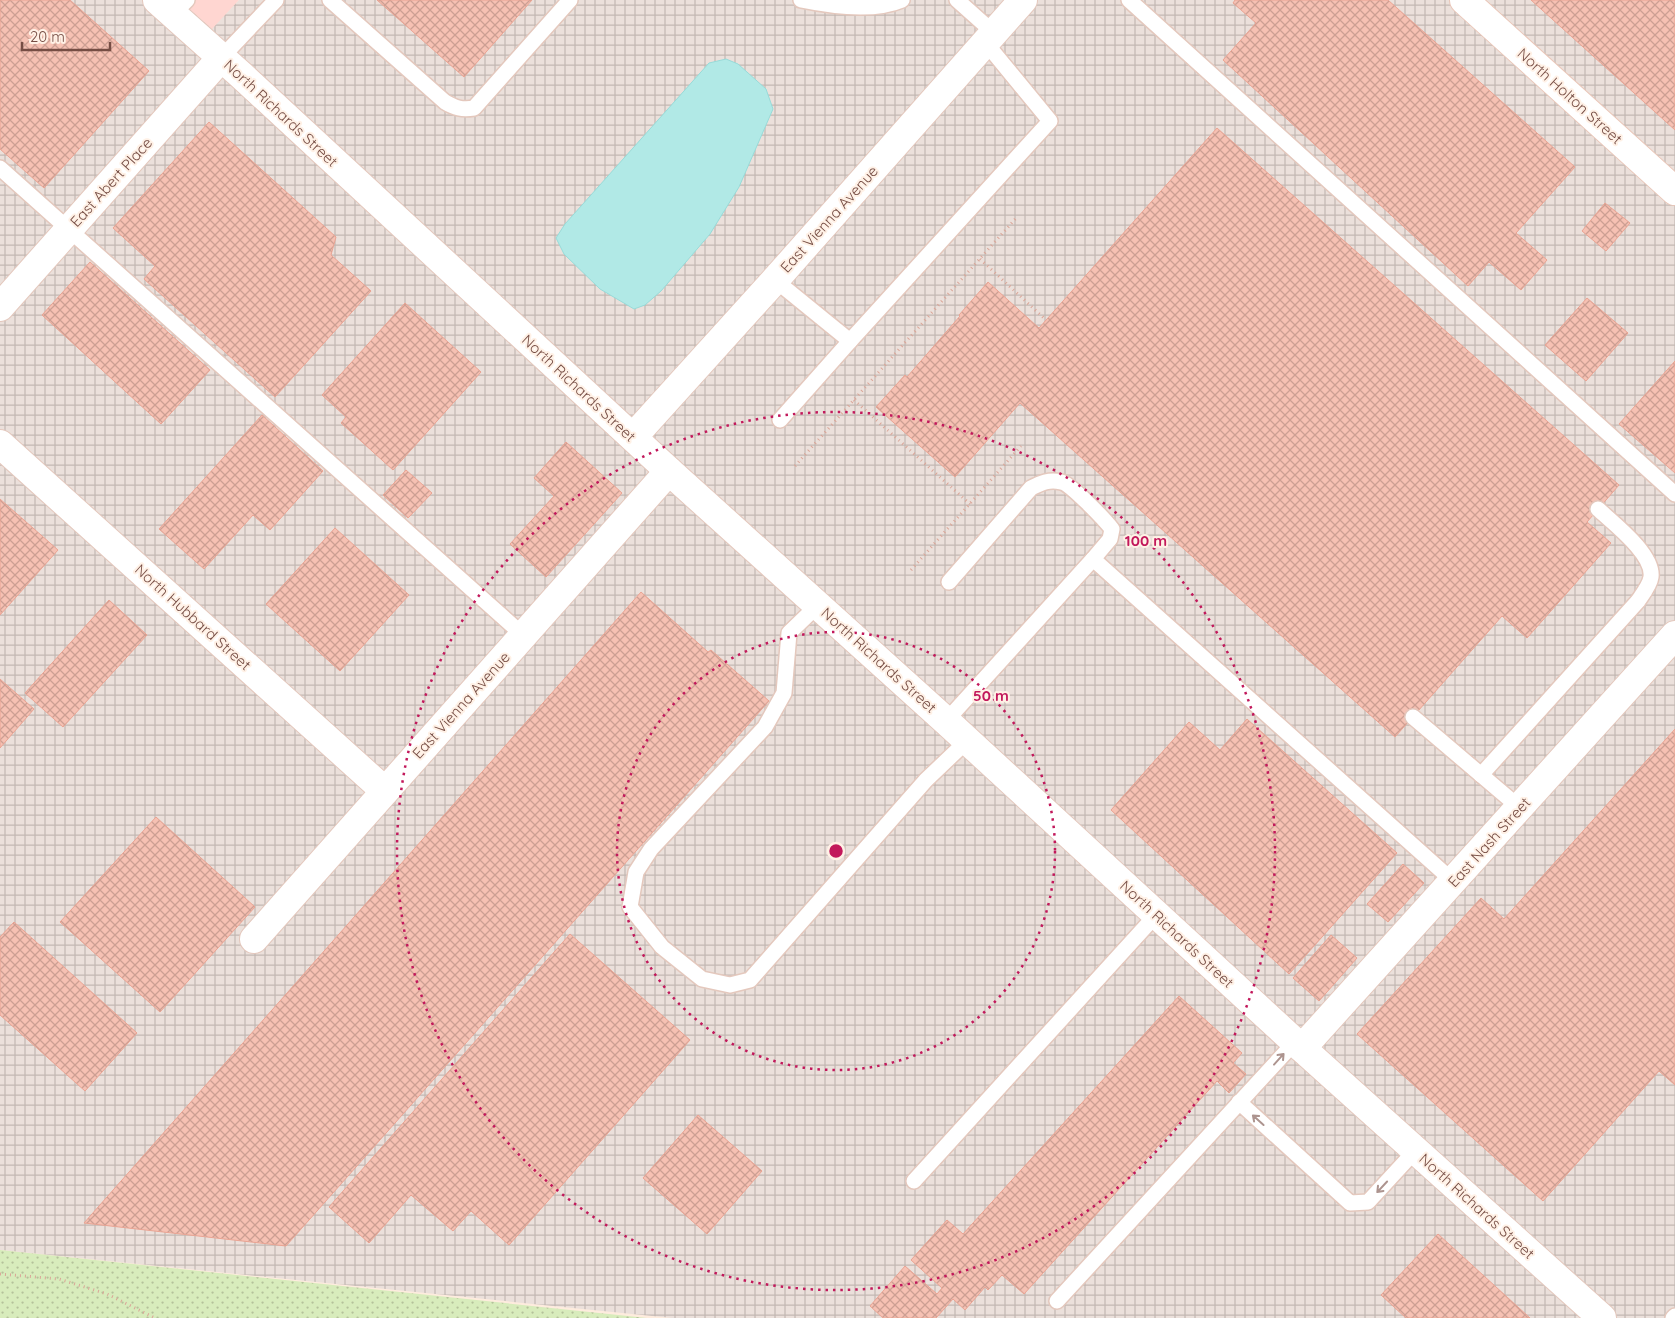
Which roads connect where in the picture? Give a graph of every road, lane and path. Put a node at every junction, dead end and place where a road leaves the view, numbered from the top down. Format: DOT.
graph roads {
  1 [pos="276,0"];
  2 [pos="330,0"];
  3 [pos="570,0"];
  4 [pos="801,0"];
  5 [pos="902,0"];
  6 [pos="957,0"];
  7 [pos="1024,0"];
  8 [pos="1129,0"];
  9 [pos="1464,0"];
  10 [pos="172,5"];
  11 [pos="990,38"];
  12 [pos="222,58"];
  13 [pos="0,168"];
  14 [pos="1675,191"];
  15 [pos="1017,217"];
  16 [pos="69,229"];
  17 [pos="980,259"];
  18 [pos="775,280"];
  19 [pos="0,307"];
  20 [pos="1046,320"];
  21 [pos="850,341"];
  22 [pos="854,400"];
  23 [pos="780,420"];
  24 [pos="633,437"];
  25 [pos="0,444"];
  26 [pos="1021,446"];
  27 [pos="794,466"];
  28 [pos="669,471"];
  29 [pos="1675,494"];
  30 [pos="970,504"];
  31 [pos="1598,509"];
  32 [pos="1093,559"];
  33 [pos="911,570"];
  34 [pos="948,582"];
  35 [pos="818,605"];
  36 [pos="523,635"];
  37 [pos="1675,635"];
  38 [pos="1413,717"];
  39 [pos="946,721"];
  40 [pos="968,740"];
  41 [pos="1481,774"];
  42 [pos="385,791"];
  43 [pos="1520,808"];
  44 [pos="1454,882"];
  45 [pos="1156,914"];
  46 [pos="254,938"];
  47 [pos="1298,1045"];
  48 [pos="1239,1102"];
  49 [pos="1416,1151"];
  50 [pos="914,1181"];
  51 [pos="0,1274"];
  52 [pos="1057,1301"];
  53 [pos="155,1318"];
  54 [pos="1602,1318"];
  1 -- 12 [label="lane"];
  2 -- 3 [label="lane"];
  4 -- 5 [label="lane"];
  6 -- 11 [label="lane"];
  7 -- 11 [label="street, East Vienna Avenue"];
  8 -- 29 [label="lane"];
  9 -- 14 [label="street, North Holton Street"];
  10 -- 12 [label="street, North Richards Street"];
  11 -- 18 [label="street, East Vienna Avenue"];
  11 -- 21 [label="lane"];
  12 -- 16 [label="street, East Abert Place"];
  12 -- 24 [label="street, North Richards Street"];
  13 -- 16 [label="lane"];
  15 -- 17 [label="path"];
  16 -- 19 [label="street, East Abert Place"];
  16 -- 36 [label="lane"];
  17 -- 20 [label="path"];
  17 -- 22 [label="path"];
  18 -- 21 [label="lane"];
  18 -- 24 [label="street, East Vienna Avenue"];
  21 -- 23 [label="lane"];
  22 -- 27 [label="path"];
  22 -- 30 [label="path"];
  24 -- 28 [label="street, North Richards Street"];
  25 -- 42 [label="street, North Hubbard Street"];
  26 -- 30 [label="path"];
  28 -- 35 [label="street, North Richards Street"];
  28 -- 36 [label="street, East Vienna Avenue"];
  30 -- 33 [label="path"];
  31 -- 41 [label="lane"];
  32 -- 34 [label="lane"];
  32 -- 39 [label="lane"];
  32 -- 44 [label="lane"];
  35 -- 39 [label="street, North Richards Street"];
  35 -- 40 [label="lane"];
  36 -- 42 [label="street, East Vienna Avenue"];
  37 -- 43 [label="street, East Nash Street"];
  38 -- 41 [label="lane"];
  39 -- 40 [label="street, North Richards Street"];
  40 -- 45 [label="street, North Richards Street"];
  41 -- 43 [label="lane"];
  42 -- 46 [label="street, East Vienna Avenue"];
  43 -- 44 [label="street, East Nash Street"];
  44 -- 47 [label="street, East Nash Street"];
  45 -- 47 [label="street, North Richards Street"];
  45 -- 50 [label="lane"];
  48 -- 47 [label="lane, one-way"];
  47 -- 49 [label="street, North Richards Street"];
  49 -- 48 [label="lane, one-way"];
  48 -- 52 [label="lane"];
  49 -- 54 [label="street, North Richards Street"];
  51 -- 53 [label="path"];
}
